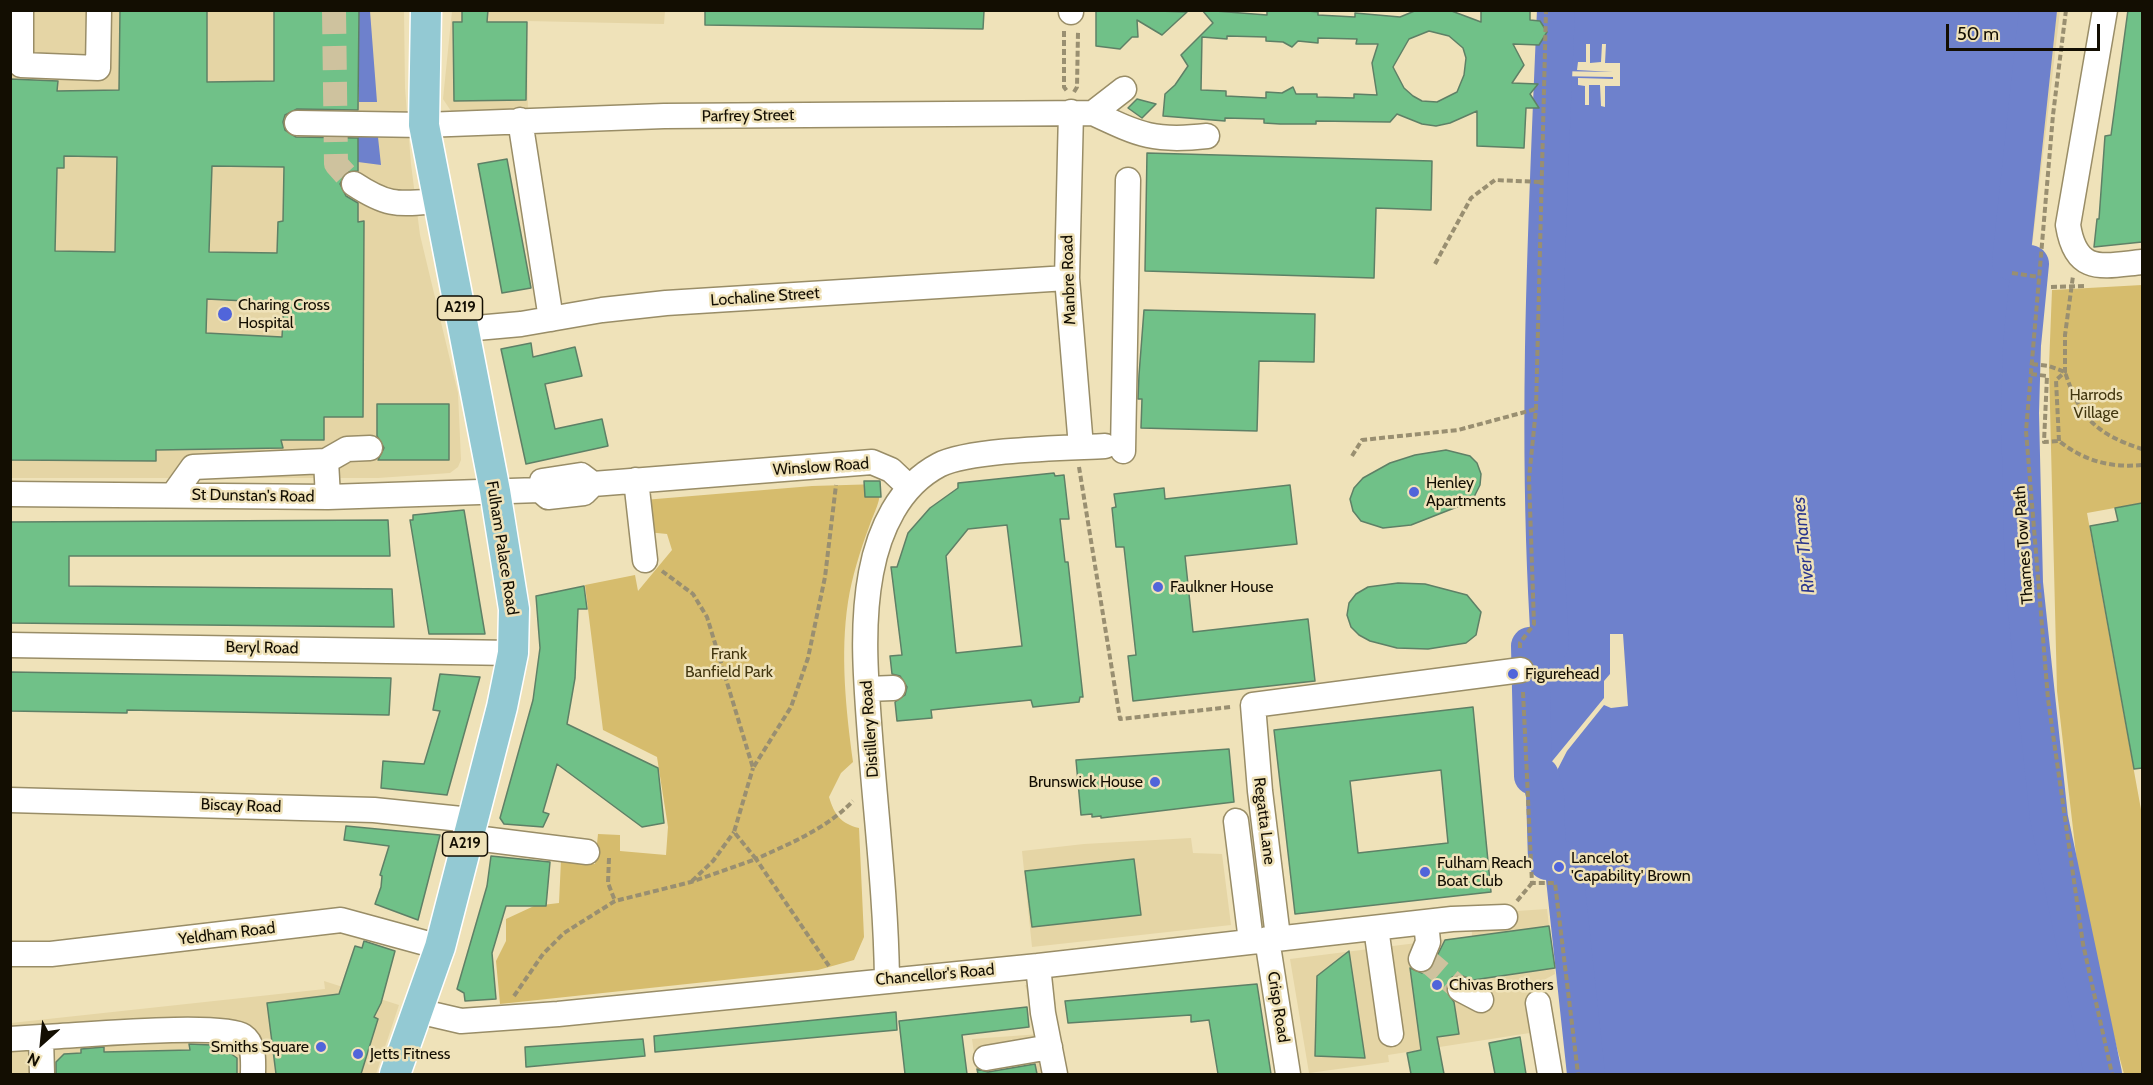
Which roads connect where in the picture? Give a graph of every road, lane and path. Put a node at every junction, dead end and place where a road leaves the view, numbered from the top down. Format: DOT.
graph roads {
  1 [pos="21,10"];
  2 [pos="99,10"];
  3 [pos="426,10"];
  4 [pos="1546,10"];
  5 [pos="2066,10"];
  6 [pos="2105,10"];
  7 [pos="1071,11"];
  8 [pos="1124,89"];
  9 [pos="1082,112"];
  10 [pos="520,120"];
  11 [pos="297,123"];
  12 [pos="424,125"];
  13 [pos="1207,136"];
  14 [pos="1128,180"];
  15 [pos="1540,182"];
  16 [pos="354,184"];
  17 [pos="438,201"];
  18 [pos="2142,262"];
  19 [pos="1435,264"];
  20 [pos="2012,273"];
  21 [pos="2039,277"];
  22 [pos="1066,278"];
  23 [pos="2070,290"];
  24 [pos="551,319"];
  25 [pos="465,329"];
  26 [pos="2031,364"];
  27 [pos="2065,372"];
  28 [pos="2031,374"];
  29 [pos="1536,409"];
  30 [pos="2060,441"];
  31 [pos="370,448"];
  32 [pos="1096,448"];
  33 [pos="2142,449"];
  34 [pos="1352,456"];
  35 [pos="326,461"];
  36 [pos="2142,465"];
  37 [pos="835,466"];
  38 [pos="636,480"];
  39 [pos="909,487"];
  40 [pos="495,491"];
  41 [pos="10,494"];
  42 [pos="173,495"];
  43 [pos="328,497"];
  44 [pos="645,560"];
  45 [pos="10,645"];
  46 [pos="513,653"];
  47 [pos="1521,670"];
  48 [pos="893,688"];
  49 [pos="867,689"];
  50 [pos="1253,705"];
  51 [pos="753,768"];
  52 [pos="875,799"];
  53 [pos="10,800"];
  54 [pos="1236,821"];
  55 [pos="469,828"];
  56 [pos="734,832"];
  57 [pos="587,852"];
  58 [pos="756,859"];
  59 [pos="691,882"];
  60 [pos="615,901"];
  61 [pos="1505,917"];
  62 [pos="1426,922"];
  63 [pos="1376,928"];
  64 [pos="1265,939"];
  65 [pos="440,947"];
  66 [pos="10,954"];
  67 [pos="1421,959"];
  68 [pos="1038,966"];
  69 [pos="887,980"];
  70 [pos="842,983"];
  71 [pos="1460,989"];
  72 [pos="1481,1000"];
  73 [pos="1538,1003"];
  74 [pos="418,1011"];
  75 [pos="513,1018"];
  76 [pos="178,1030"];
  77 [pos="1391,1034"];
  78 [pos="41,1037"];
  79 [pos="10,1039"];
  80 [pos="1050,1047"];
  81 [pos="110,1052"];
  82 [pos="986,1058"];
  83 [pos="42,1074"];
  84 [pos="253,1074"];
  85 [pos="395,1074"];
  86 [pos="1055,1074"];
  87 [pos="1288,1074"];
  88 [pos="1550,1074"];
  89 [pos="1578,1074"];
  90 [pos="2112,1074"];
  1 -- 2 [label="street"];
  3 -- 12 [label="main road, Fulham Palace Road / A219"];
  4 -- 15 [label="path"];
  5 -- 21 [label="path, Thames Tow Path"];
  6 -- 18 [label="street"];
  7 -- 7 [label="path"];
  8 -- 9 [label="street"];
  9 -- 10 [label="street, Parfrey Street"];
  9 -- 13 [label="street"];
  9 -- 22 [label="street, Manbre Road"];
  10 -- 12 [label="street, Parfrey Street"];
  10 -- 24 [label="street"];
  11 -- 12 [label="street, Parfrey Street"];
  12 -- 17 [label="main road, Fulham Palace Road / A219"];
  14 -- 32 [label="street"];
  15 -- 19 [label="path"];
  15 -- 29 [label="path"];
  16 -- 17 [label="street"];
  17 -- 25 [label="main road, Fulham Palace Road / A219"];
  20 -- 21 [label="path"];
  21 -- 26 [label="path, Thames Tow Path"];
  22 -- 24 [label="street, Lochaline Street"];
  22 -- 32 [label="street, Manbre Road"];
  23 -- 27 [label="path"];
  24 -- 25 [label="street, Lochaline Street"];
  25 -- 40 [label="main road, Fulham Palace Road / A219"];
  26 -- 27 [label="path"];
  26 -- 28 [label="path, Thames Tow Path"];
  27 -- 30 [label="path"];
  27 -- 33 [label="path"];
  28 -- 30 [label="path"];
  28 -- 90 [label="path, Thames Tow Path"];
  29 -- 34 [label="path"];
  29 -- 47 [label="path"];
  30 -- 36 [label="path"];
  31 -- 35 [label="street"];
  32 -- 39 [label="street"];
  32 -- 50 [label="path"];
  35 -- 42 [label="street"];
  35 -- 43 [label="street"];
  37 -- 38 [label="street, Winslow Road"];
  37 -- 39 [label="street, Winslow Road"];
  37 -- 51 [label="path"];
  38 -- 40 [label="street, Winslow Road"];
  38 -- 44 [label="street"];
  39 -- 49 [label="street, Distillery Road"];
  40 -- 43 [label="street, St Dunstan's Road"];
  40 -- 46 [label="main road, Fulham Palace Road / A219"];
  41 -- 42 [label="street, St Dunstan's Road"];
  42 -- 43 [label="street, St Dunstan's Road"];
  44 -- 51 [label="path"];
  45 -- 46 [label="street, Beryl Road"];
  46 -- 55 [label="main road, Fulham Palace Road / A219"];
  47 -- 50 [label="street"];
  47 -- 89 [label="path"];
  48 -- 49 [label="street"];
  49 -- 52 [label="street, Distillery Road"];
  50 -- 64 [label="street, Regatta Lane"];
  51 -- 56 [label="path"];
  52 -- 58 [label="path"];
  52 -- 69 [label="street, Distillery Road"];
  53 -- 55 [label="street, Biscay Road"];
  54 -- 64 [label="street"];
  55 -- 57 [label="street, Biscay Road"];
  55 -- 65 [label="main road, Fulham Palace Road / A219"];
  56 -- 58 [label="path"];
  56 -- 59 [label="path"];
  57 -- 60 [label="path"];
  58 -- 59 [label="path"];
  58 -- 70 [label="path"];
  59 -- 60 [label="path"];
  60 -- 75 [label="path"];
  61 -- 62 [label="street, Chancellor's Road"];
  62 -- 63 [label="street, Chancellor's Road"];
  62 -- 67 [label="street"];
  63 -- 64 [label="street, Chancellor's Road"];
  63 -- 77 [label="street"];
  64 -- 68 [label="street, Chancellor's Road"];
  64 -- 87 [label="street, Crisp Road"];
  65 -- 66 [label="street, Yeldham Road"];
  65 -- 74 [label="main road, Fulham Palace Road / A219"];
  68 -- 69 [label="street, Chancellor's Road"];
  68 -- 80 [label="street"];
  69 -- 70 [label="street, Chancellor's Road"];
  70 -- 75 [label="street, Chancellor's Road"];
  71 -- 72 [label="street"];
  73 -- 88 [label="street"];
  74 -- 75 [label="street, Chancellor's Road"];
  74 -- 85 [label="main road, Fulham Palace Road / A219"];
  76 -- 78 [label="street"];
  76 -- 81 [label="street"];
  76 -- 84 [label="street"];
  78 -- 79 [label="street"];
  78 -- 83 [label="street"];
  80 -- 82 [label="street"];
  80 -- 86 [label="street"];
}
